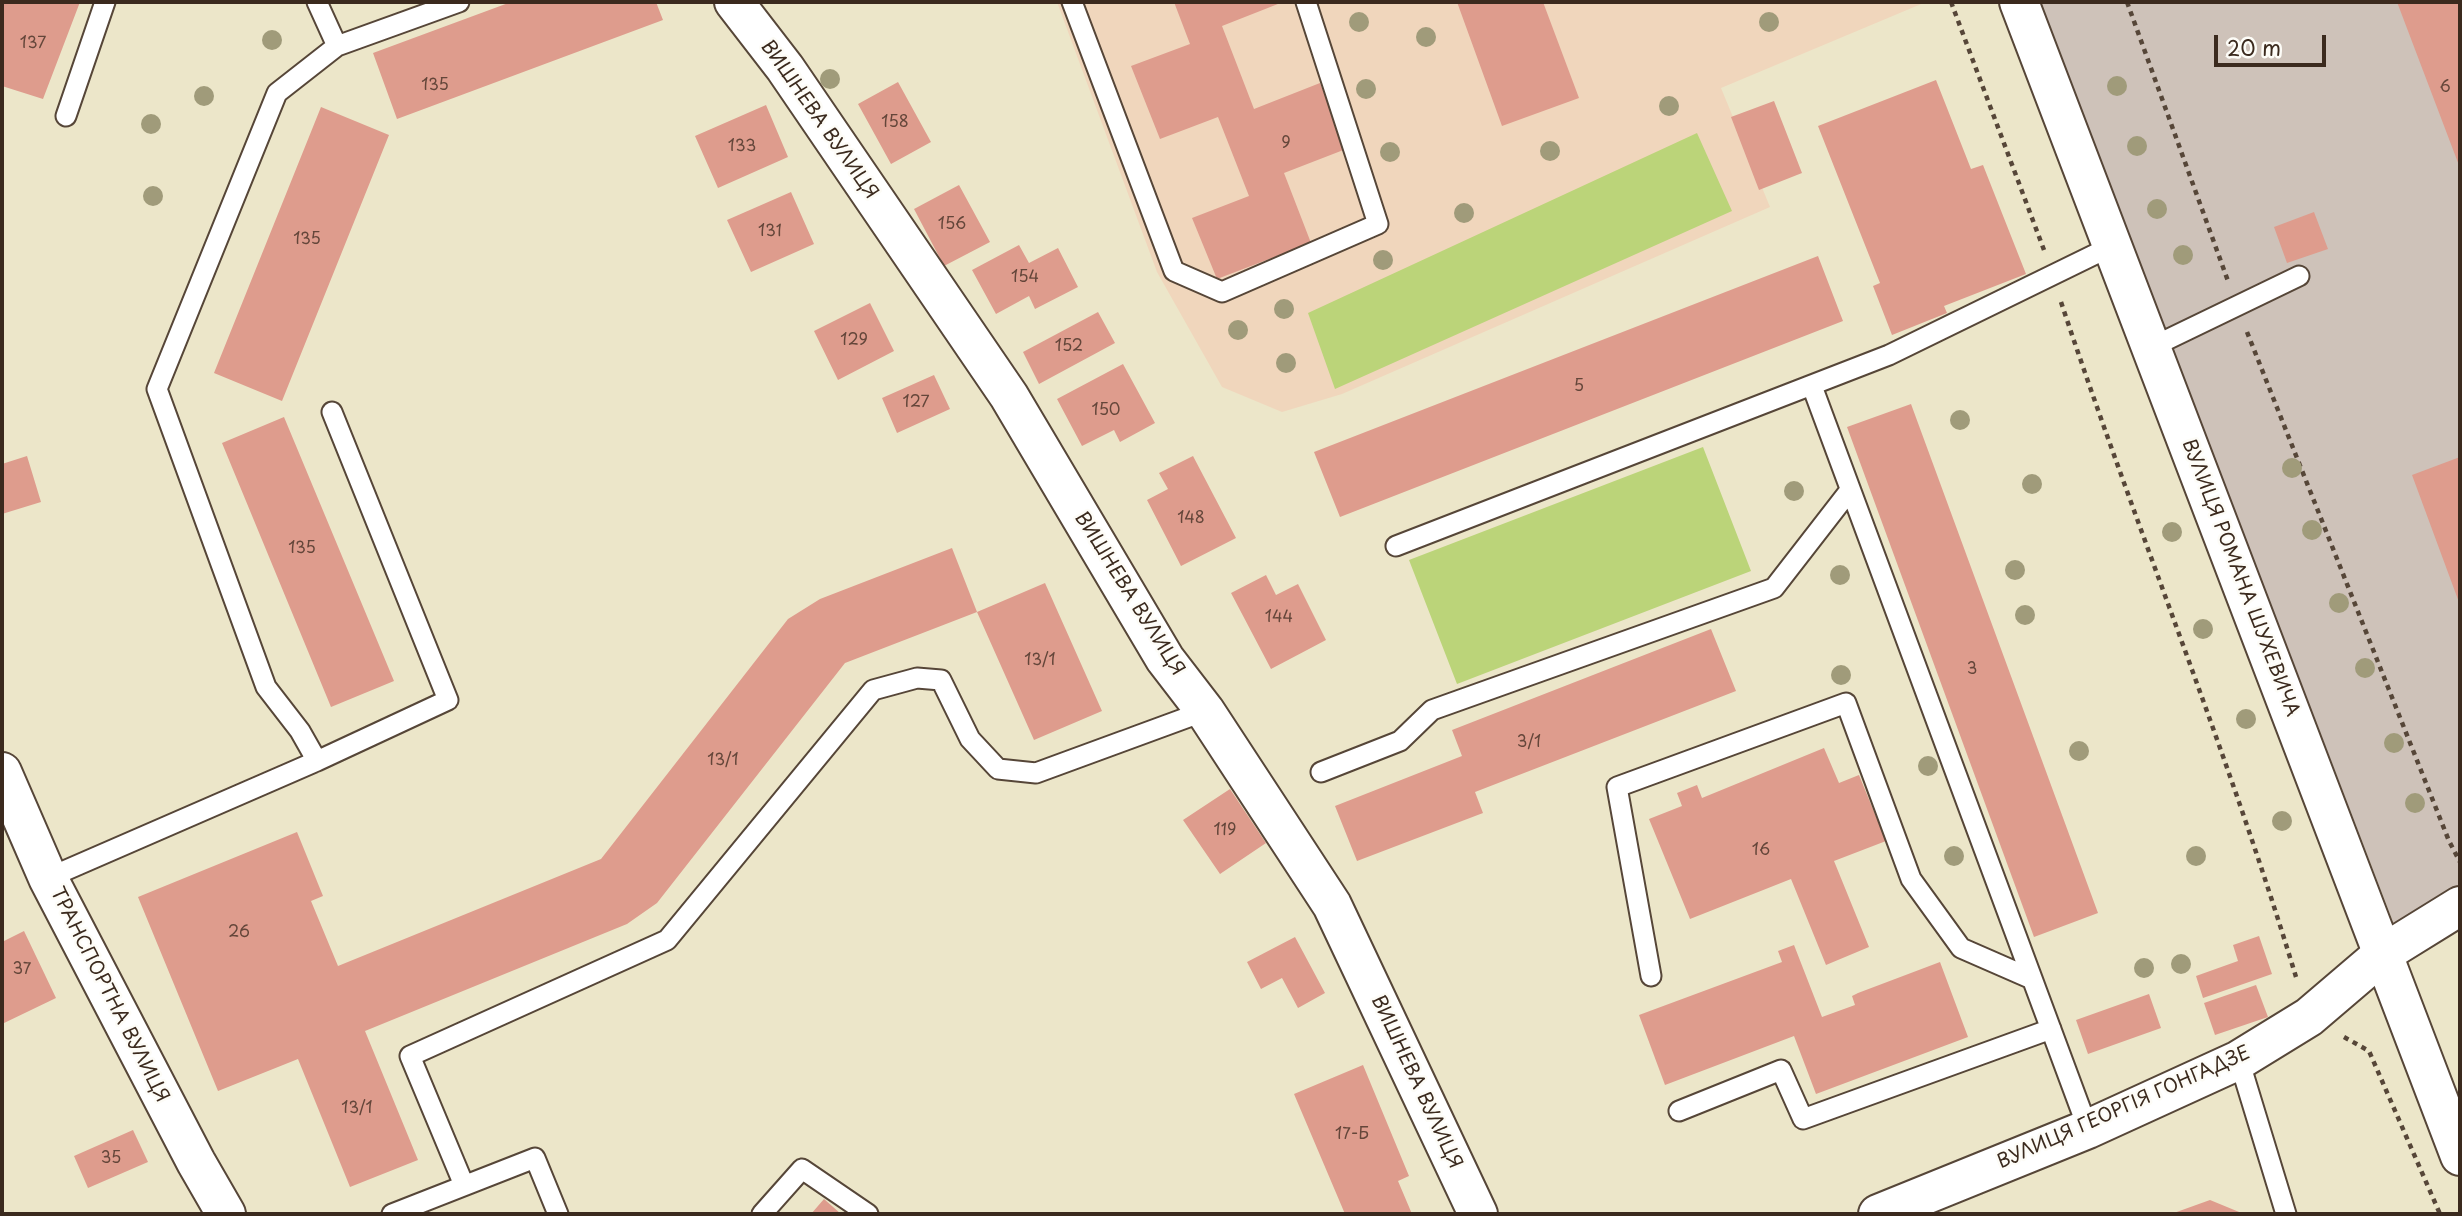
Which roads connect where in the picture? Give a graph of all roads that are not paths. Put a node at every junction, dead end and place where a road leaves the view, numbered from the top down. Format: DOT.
graph roads {
  1 [pos="105,2"];
  2 [pos="317,2"];
  3 [pos="459,2"];
  4 [pos="734,2"];
  5 [pos="1072,2"];
  6 [pos="1306,2"];
  7 [pos="2019,2"];
  8 [pos="337,46"];
  9 [pos="66,116"];
  10 [pos="2112,246"];
  11 [pos="2299,276"];
  12 [pos="2152,347"];
  13 [pos="1812,386"];
  14 [pos="332,412"];
  15 [pos="1850,489"];
  16 [pos="1396,546"];
  17 [pos="1205,711"];
  18 [pos="317,761"];
  19 [pos="2,772"];
  20 [pos="1321,772"];
  21 [pos="48,878"];
  22 [pos="2460,906"];
  23 [pos="2384,953"];
  24 [pos="1651,976"];
  25 [pos="2032,979"];
  26 [pos="2051,1028"];
  27 [pos="2239,1060"];
  28 [pos="1679,1111"];
  29 [pos="2088,1129"];
  30 [pos="2460,1156"];
  31 [pos="464,1185"];
  32 [pos="226,1214"];
  33 [pos="392,1214"];
  34 [pos="558,1214"];
  35 [pos="762,1214"];
  36 [pos="868,1214"];
  37 [pos="1478,1214"];
  38 [pos="1878,1214"];
  39 [pos="2286,1214"];
  1 -- 9 [label="lane"];
  2 -- 8 [label="lane"];
  3 -- 8 [label="lane"];
  4 -- 17 [label="street, ВИШНЕВА ВУЛИЦЯ"];
  5 -- 6 [label="lane"];
  7 -- 10 [label="street, ВУЛИЦЯ РОМАНА ШУХЕВИЧА"];
  8 -- 18 [label="lane"];
  10 -- 12 [label="street, ВУЛИЦЯ РОМАНА ШУХЕВИЧА"];
  10 -- 13 [label="lane"];
  11 -- 12 [label="lane"];
  12 -- 23 [label="street, ВУЛИЦЯ РОМАНА ШУХЕВИЧА"];
  13 -- 15 [label="lane"];
  13 -- 16 [label="lane"];
  14 -- 18 [label="lane"];
  15 -- 20 [label="lane"];
  15 -- 25 [label="lane"];
  17 -- 31 [label="lane"];
  17 -- 37 [label="street, ВИШНЕВА ВУЛИЦЯ"];
  18 -- 21 [label="lane"];
  19 -- 21 [label="street, ТРАНСПОРТНА ВУЛИЦЯ"];
  21 -- 32 [label="street, ТРАНСПОРТНА ВУЛИЦЯ"];
  22 -- 23 [label="street, ВУЛИЦЯ ГЕОРГІЯ ГОНГАДЗЕ"];
  23 -- 27 [label="street, ВУЛИЦЯ ГЕОРГІЯ ГОНГАДЗЕ"];
  23 -- 30 [label="street, ВУЛИЦЯ РОМАНА ШУХЕВИЧА"];
  24 -- 25 [label="lane"];
  25 -- 26 [label="lane"];
  26 -- 28 [label="lane"];
  26 -- 29 [label="lane"];
  27 -- 29 [label="street, ВУЛИЦЯ ГЕОРГІЯ ГОНГАДЗЕ"];
  27 -- 39 [label="lane"];
  29 -- 38 [label="street, ВУЛИЦЯ ГЕОРГІЯ ГОНГАДЗЕ"];
  31 -- 33 [label="lane"];
  31 -- 34 [label="lane"];
  35 -- 36 [label="lane"];
}
